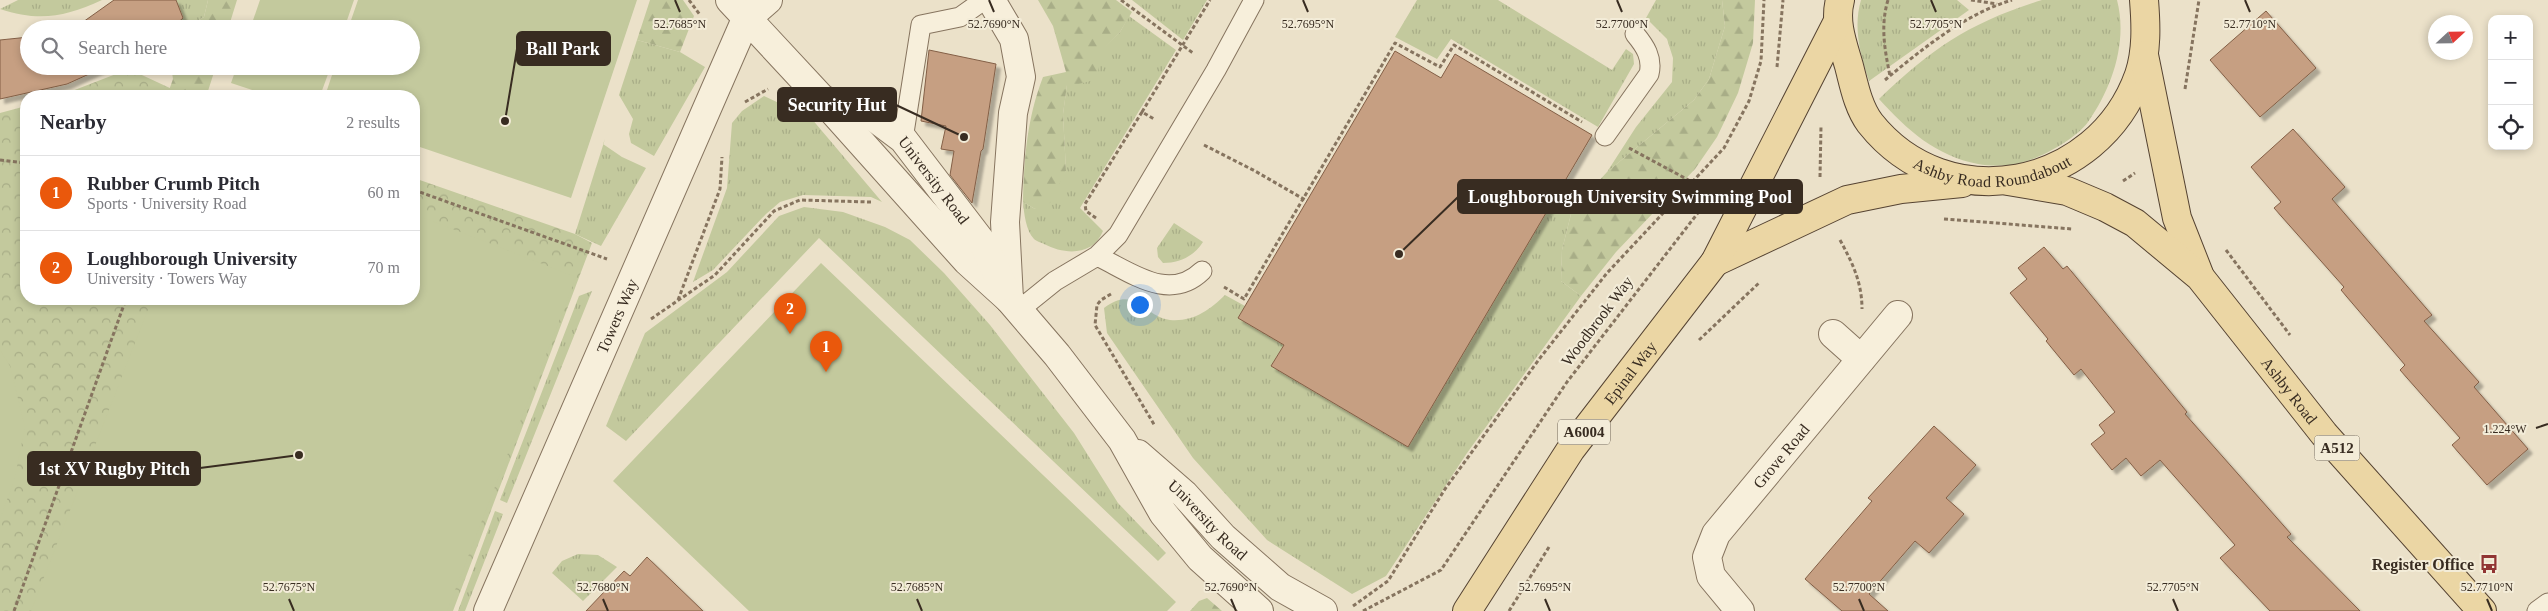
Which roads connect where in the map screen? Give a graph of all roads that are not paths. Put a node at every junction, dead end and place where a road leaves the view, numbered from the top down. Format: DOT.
graph roads {
  1 [pos="768,0"];
  2 [pos="984,0"];
  3 [pos="991,0"];
  4 [pos="1254,0"];
  5 [pos="2144,0"];
  6 [pos="2163,0"];
  7 [pos="1838,7"];
  8 [pos="738,10"];
  9 [pos="1635,34"];
  10 [pos="2145,48"];
  11 [pos="823,100"];
  12 [pos="1605,136"];
  13 [pos="903,139"];
  14 [pos="1976,181"];
  15 [pos="2008,181"];
  16 [pos="1096,256"];
  17 [pos="1715,262"];
  18 [pos="1202,271"];
  19 [pos="2200,277"];
  20 [pos="1014,304"];
  21 [pos="1898,315"];
  22 [pos="1833,334"];
  23 [pos="1861,359"];
  24 [pos="1122,440"];
  25 [pos="2548,603"];
  26 [pos="1335,606"];
  27 [pos="488,611"];
  28 [pos="1258,611"];
  29 [pos="1467,611"];
  30 [pos="1740,611"];
  31 [pos="2482,611"];
  32 [pos="2536,611"];
  1 -- 8 [label="street"];
  2 -- 13 [label="lane"];
  3 -- 20 [label="street"];
  4 -- 16 [label="lane"];
  5 -- 10 [label="main road, Ashby Road Roundabout"];
  6 -- 10 [label="main road"];
  7 -- 14 [label="main road, Ashby Road Roundabout"];
  7 -- 17 [label="main road, Epinal Way / A6004"];
  8 -- 11 [label="street, University Road"];
  8 -- 27 [label="street, Towers Way"];
  9 -- 12 [label="lane"];
  10 -- 15 [label="main road, Ashby Road Roundabout"];
  10 -- 19 [label="main road, Ashby Road / A512"];
  11 -- 13 [label="street, University Road"];
  11 -- 20 [label="street, University Road"];
  13 -- 20 [label="street, University Road"];
  14 -- 15 [label="main road, Ashby Road Roundabout"];
  14 -- 17 [label="main road, Epinal Way / A6004"];
  15 -- 19 [label="main road, Ashby Road / A512"];
  16 -- 18 [label="lane"];
  16 -- 20 [label="lane"];
  17 -- 29 [label="main road, Epinal Way / A6004"];
  19 -- 31 [label="main road, Ashby Road / A512"];
  20 -- 24 [label="street, University Road"];
  21 -- 23 [label="street, Grove Road"];
  22 -- 23 [label="street"];
  23 -- 30 [label="street, Grove Road"];
  24 -- 26 [label="street, University Road"];
  24 -- 28 [label="street, University Road"];
  25 -- 32 [label="lane"];
}
